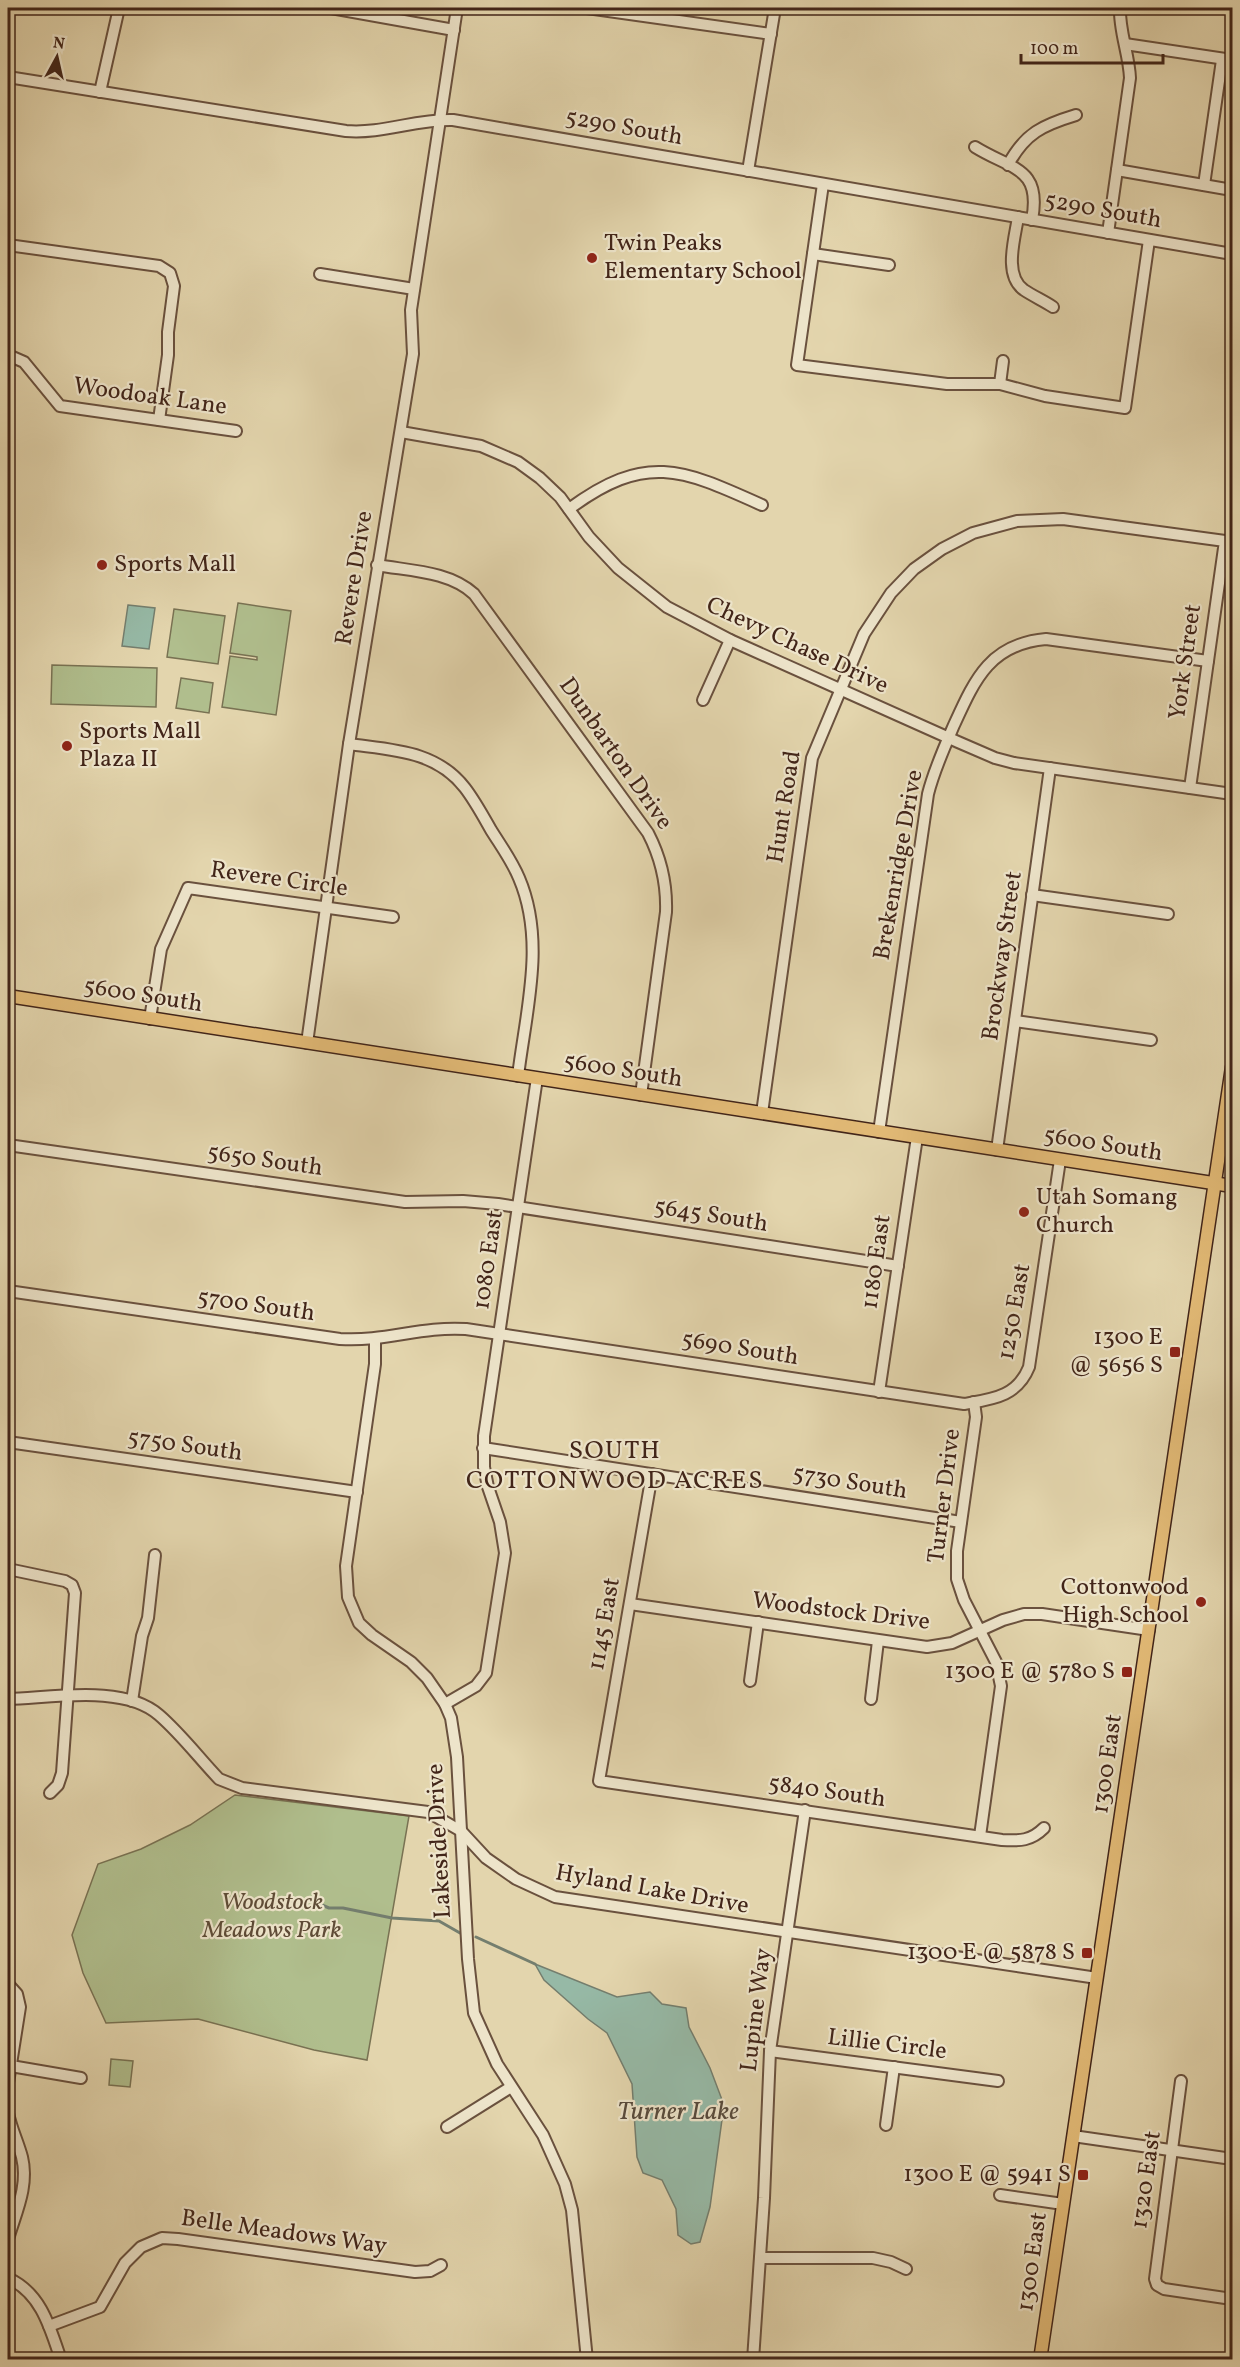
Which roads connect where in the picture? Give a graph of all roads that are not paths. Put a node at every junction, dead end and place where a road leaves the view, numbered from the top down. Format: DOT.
graph roads {
  1 [pos="119,8"];
  2 [pos="331,8"];
  3 [pos="457,8"];
  4 [pos="587,8"];
  5 [pos="775,8"];
  6 [pos="1120,8"];
  7 [pos="454,30"];
  8 [pos="771,34"];
  9 [pos="1125,44"];
  10 [pos="1227,60"];
  11 [pos="8,77"];
  12 [pos="100,92"];
  13 [pos="1076,115"];
  14 [pos="440,119"];
  15 [pos="975,147"];
  16 [pos="1008,165"];
  17 [pos="1117,170"];
  18 [pos="748,171"];
  19 [pos="823,184"];
  20 [pos="1204,185"];
  21 [pos="1233,189"];
  22 [pos="1018,217"];
  23 [pos="1032,220"];
  24 [pos="1108,233"];
  25 [pos="1149,240"];
  26 [pos="8,245"];
  27 [pos="813,254"];
  28 [pos="1233,254"];
  29 [pos="889,265"];
  30 [pos="320,274"];
  31 [pos="414,289"];
  32 [pos="1053,307"];
  33 [pos="8,355"];
  34 [pos="1003,361"];
  35 [pos="1000,384"];
  36 [pos="159,420"];
  37 [pos="236,431"];
  38 [pos="400,432"];
  39 [pos="762,505"];
  40 [pos="569,509"];
  41 [pos="1225,541"];
  42 [pos="377,565"];
  43 [pos="730,640"];
  44 [pos="1208,661"];
  45 [pos="839,689"];
  46 [pos="703,700"];
  47 [pos="948,738"];
  48 [pos="349,744"];
  49 [pos="1050,768"];
  50 [pos="1190,788"];
  51 [pos="1233,794"];
  52 [pos="1032,895"];
  53 [pos="327,908"];
  54 [pos="1168,914"];
  55 [pos="393,917"];
  56 [pos="8,996"];
  57 [pos="150,1018"];
  58 [pos="1015,1021"];
  59 [pos="1150,1040"];
  60 [pos="307,1043"];
  61 [pos="1233,1067"];
  62 [pos="518,1076"];
  63 [pos="537,1078"];
  64 [pos="641,1095"];
  65 [pos="762,1113"];
  66 [pos="879,1132"];
  67 [pos="917,1137"];
  68 [pos="8,1145"];
  69 [pos="997,1150"];
  70 [pos="1060,1160"];
  71 [pos="1215,1184"];
  72 [pos="1233,1186"];
  73 [pos="518,1207"];
  74 [pos="898,1266"];
  75 [pos="8,1291"];
  76 [pos="499,1333"];
  77 [pos="375,1339"];
  78 [pos="879,1392"];
  79 [pos="974,1402"];
  80 [pos="8,1442"];
  81 [pos="483,1448"];
  82 [pos="652,1474"];
  83 [pos="357,1492"];
  84 [pos="961,1522"];
  85 [pos="155,1555"];
  86 [pos="8,1569"];
  87 [pos="630,1604"];
  88 [pos="758,1623"];
  89 [pos="981,1630"];
  90 [pos="1149,1630"];
  91 [pos="878,1641"];
  92 [pos="750,1681"];
  93 [pos="68,1696"];
  94 [pos="8,1699"];
  95 [pos="871,1699"];
  96 [pos="132,1701"];
  97 [pos="445,1704"];
  98 [pos="599,1781"];
  99 [pos="50,1793"];
  100 [pos="805,1810"];
  101 [pos="1044,1828"];
  102 [pos="461,1831"];
  103 [pos="980,1836"];
  104 [pos="787,1933"];
  105 [pos="1097,1978"];
  106 [pos="8,1984"];
  107 [pos="770,2051"];
  108 [pos="11,2066"];
  109 [pos="894,2067"];
  110 [pos="81,2079"];
  111 [pos="998,2081"];
  112 [pos="1181,2081"];
  113 [pos="8,2084"];
  114 [pos="511,2087"];
  115 [pos="8,2113"];
  116 [pos="886,2125"];
  117 [pos="447,2127"];
  118 [pos="1073,2136"];
  119 [pos="1172,2150"];
  120 [pos="1233,2159"];
  121 [pos="1000,2195"];
  122 [pos="1063,2204"];
  123 [pos="8,2239"];
  124 [pos="760,2258"];
  125 [pos="441,2265"];
  126 [pos="906,2269"];
  127 [pos="8,2278"];
  128 [pos="1233,2299"];
  129 [pos="49,2326"];
  130 [pos="61,2360"];
  131 [pos="587,2360"];
  132 [pos="753,2360"];
  133 [pos="1040,2360"];
  1 -- 12 [label="street"];
  2 -- 7 [label="street"];
  3 -- 7 [label="street, Revere Drive"];
  4 -- 8 [label="street"];
  5 -- 8 [label="street"];
  6 -- 9 [label="street"];
  7 -- 14 [label="street, Revere Drive"];
  8 -- 18 [label="street"];
  9 -- 10 [label="street"];
  9 -- 17 [label="street"];
  10 -- 20 [label="street"];
  11 -- 12 [label="street, 5290 South"];
  12 -- 14 [label="street, 5290 South"];
  13 -- 16 [label="street"];
  14 -- 18 [label="street, 5290 South"];
  14 -- 31 [label="street, Revere Drive"];
  15 -- 16 [label="street"];
  16 -- 23 [label="street"];
  17 -- 20 [label="street"];
  17 -- 24 [label="street"];
  18 -- 19 [label="street, 5290 South"];
  19 -- 22 [label="street, 5290 South"];
  19 -- 27 [label="street"];
  20 -- 21 [label="street"];
  22 -- 23 [label="street, 5290 South"];
  22 -- 32 [label="street"];
  23 -- 24 [label="street, 5290 South"];
  24 -- 25 [label="street, 5290 South"];
  25 -- 28 [label="street, 5290 South"];
  25 -- 35 [label="street"];
  26 -- 36 [label="street"];
  27 -- 29 [label="street"];
  27 -- 35 [label="street"];
  30 -- 31 [label="street"];
  31 -- 38 [label="street, Revere Drive"];
  33 -- 36 [label="street, Woodoak Lane"];
  34 -- 35 [label="street"];
  36 -- 37 [label="street, Woodoak Lane"];
  38 -- 40 [label="street, Chevy Chase Drive"];
  38 -- 42 [label="street, Revere Drive"];
  39 -- 40 [label="street"];
  40 -- 43 [label="street, Chevy Chase Drive"];
  41 -- 44 [label="street, York Street"];
  41 -- 45 [label="street, Hunt Road"];
  42 -- 48 [label="street, Revere Drive"];
  42 -- 64 [label="street, Dunbarton Drive"];
  43 -- 45 [label="street, Chevy Chase Drive"];
  43 -- 46 [label="street"];
  44 -- 47 [label="street, Brekenridge Drive"];
  44 -- 50 [label="street, York Street"];
  45 -- 47 [label="street, Chevy Chase Drive"];
  45 -- 65 [label="street, Hunt Road"];
  47 -- 49 [label="street, Chevy Chase Drive"];
  47 -- 66 [label="street, Brekenridge Drive"];
  48 -- 53 [label="street, Revere Drive"];
  48 -- 62 [label="street"];
  49 -- 50 [label="street, Chevy Chase Drive"];
  49 -- 52 [label="street, Brockway Street"];
  50 -- 51 [label="street, Chevy Chase Drive"];
  52 -- 54 [label="street"];
  52 -- 58 [label="street, Brockway Street"];
  53 -- 55 [label="street, Revere Circle"];
  53 -- 57 [label="street, Revere Circle"];
  53 -- 60 [label="street, Revere Drive"];
  56 -- 57 [label="main road, 5600 South"];
  57 -- 60 [label="main road, 5600 South"];
  58 -- 59 [label="street"];
  58 -- 69 [label="street, Brockway Street"];
  60 -- 62 [label="main road, 5600 South"];
  61 -- 71 [label="main road, 1300 East"];
  62 -- 63 [label="main road, 5600 South"];
  63 -- 64 [label="main road, 5600 South"];
  63 -- 73 [label="street, 1080 East"];
  64 -- 65 [label="main road, 5600 South"];
  65 -- 66 [label="main road, 5600 South"];
  66 -- 67 [label="main road, 5600 South"];
  67 -- 69 [label="main road, 5600 South"];
  67 -- 74 [label="street, 1180 East"];
  68 -- 73 [label="street, 5650 South"];
  69 -- 70 [label="main road, 5600 South"];
  70 -- 71 [label="main road, 5600 South"];
  70 -- 79 [label="street, 1250 East"];
  71 -- 72 [label="main road, 5600 South"];
  71 -- 90 [label="main road, 1300 East"];
  73 -- 74 [label="street, 5645 South"];
  73 -- 76 [label="street, 1080 East"];
  74 -- 78 [label="street, 1180 East"];
  75 -- 77 [label="street, 5700 South"];
  76 -- 77 [label="street, 5700 South"];
  76 -- 78 [label="street, 5690 South"];
  76 -- 81 [label="street, 1080 East"];
  77 -- 83 [label="street, Lakeside Drive"];
  78 -- 79 [label="street, 5690 South"];
  79 -- 84 [label="street, Turner Drive"];
  80 -- 83 [label="street, 5750 South"];
  81 -- 82 [label="street, 5730 South"];
  81 -- 97 [label="street, 1080 East"];
  82 -- 84 [label="street, 5730 South"];
  82 -- 87 [label="street, 1145 East"];
  83 -- 97 [label="street, Lakeside Drive"];
  84 -- 89 [label="street, Turner Drive"];
  85 -- 96 [label="street"];
  86 -- 93 [label="street"];
  87 -- 88 [label="street, Woodstock Drive"];
  87 -- 98 [label="street, 1145 East"];
  88 -- 91 [label="street, Woodstock Drive"];
  88 -- 92 [label="street"];
  89 -- 90 [label="street, Woodstock Drive"];
  89 -- 91 [label="street, Woodstock Drive"];
  89 -- 103 [label="street, Turner Drive"];
  90 -- 105 [label="main road, 1300 East"];
  91 -- 95 [label="street"];
  93 -- 94 [label="street, Hyland Lake Drive"];
  93 -- 96 [label="street, Hyland Lake Drive"];
  93 -- 99 [label="street"];
  96 -- 102 [label="street, Hyland Lake Drive"];
  97 -- 102 [label="street, Lakeside Drive"];
  98 -- 100 [label="street, 5840 South"];
  100 -- 103 [label="street, 5840 South"];
  100 -- 104 [label="street, Lupine Way"];
  101 -- 103 [label="street, 5840 South"];
  102 -- 104 [label="street, Hyland Lake Drive"];
  102 -- 114 [label="street, Lakeside Drive"];
  104 -- 105 [label="street, Hyland Lake Drive"];
  104 -- 107 [label="street, Lupine Way"];
  105 -- 118 [label="main road, 1300 East"];
  106 -- 108 [label="street"];
  107 -- 109 [label="street, Lillie Circle"];
  107 -- 124 [label="street, Lupine Way"];
  108 -- 110 [label="street"];
  108 -- 113 [label="street"];
  109 -- 111 [label="street, Lillie Circle"];
  109 -- 116 [label="street"];
  112 -- 119 [label="street, 1320 East"];
  114 -- 117 [label="street"];
  114 -- 131 [label="street, Lakeside Drive"];
  115 -- 123 [label="street"];
  118 -- 119 [label="street"];
  118 -- 122 [label="main road, 1300 East"];
  119 -- 120 [label="street"];
  119 -- 128 [label="street, 1320 East"];
  121 -- 122 [label="street"];
  122 -- 133 [label="main road, 1300 East"];
  124 -- 126 [label="street"];
  124 -- 132 [label="street, Lupine Way"];
  125 -- 129 [label="street, Belle Meadows Way"];
  127 -- 129 [label="street"];
  129 -- 130 [label="street"];
}
